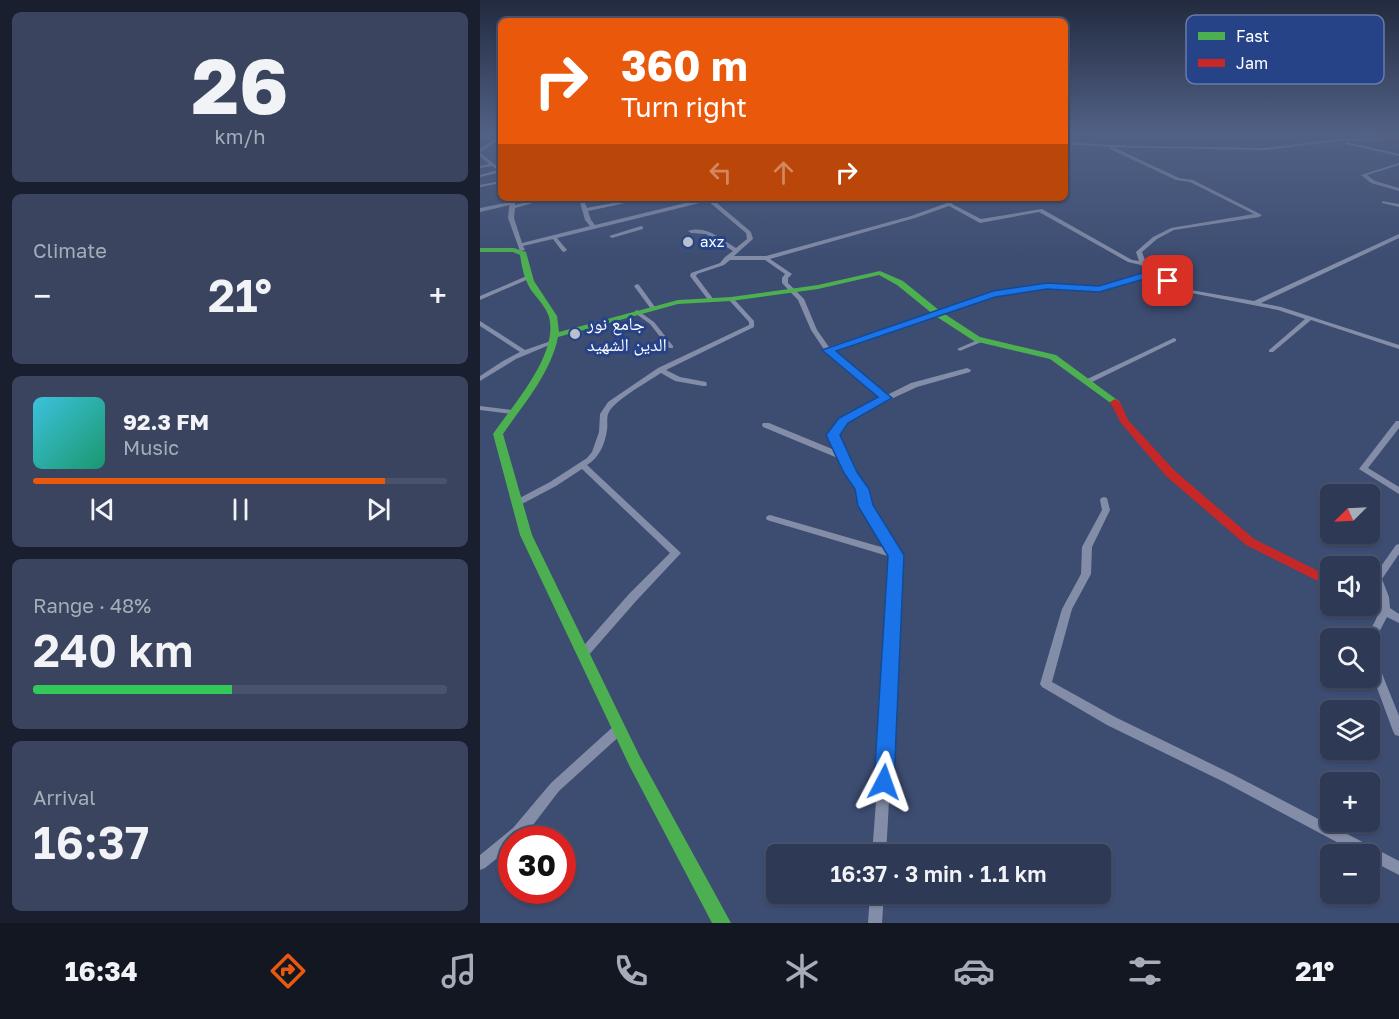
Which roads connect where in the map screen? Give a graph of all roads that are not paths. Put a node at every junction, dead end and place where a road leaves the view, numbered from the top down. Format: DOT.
graph roads {
  1 [pos="1170,175"];
  2 [pos="1363,175"];
  3 [pos="498,183"];
  4 [pos="480,186"];
  5 [pos="1399,190"];
  6 [pos="582,201"];
  7 [pos="624,201"];
  8 [pos="629,201"];
  9 [pos="701,201"];
  10 [pos="711,201"];
  11 [pos="951,201"];
  12 [pos="1384,202"];
  13 [pos="512,203"];
  14 [pos="1399,206"];
  15 [pos="480,210"];
  16 [pos="585,210"];
  17 [pos="642,215"];
  18 [pos="596,227"];
  19 [pos="640,228"];
  20 [pos="691,231"];
  21 [pos="612,236"];
  22 [pos="1399,236"];
  23 [pos="555,238"];
  24 [pos="617,242"];
  25 [pos="521,249"];
  26 [pos="480,250"];
  27 [pos="564,250"];
  28 [pos="735,250"];
  29 [pos="727,258"];
  30 [pos="766,258"];
  31 [pos="1143,264"];
  32 [pos="1152,273"];
  33 [pos="529,277"];
  34 [pos="637,286"];
  35 [pos="793,290"];
  36 [pos="480,298"];
  37 [pos="730,299"];
  38 [pos="711,300"];
  39 [pos="1255,303"];
  40 [pos="653,308"];
  41 [pos="637,312"];
  42 [pos="937,313"];
  43 [pos="1310,318"];
  44 [pos="480,322"];
  45 [pos="552,339"];
  46 [pos="982,340"];
  47 [pos="1173,340"];
  48 [pos="671,347"];
  49 [pos="1399,347"];
  50 [pos="960,348"];
  51 [pos="827,350"];
  52 [pos="1271,351"];
  53 [pos="525,352"];
  54 [pos="661,370"];
  55 [pos="967,370"];
  56 [pos="480,379"];
  57 [pos="1087,381"];
  58 [pos="703,384"];
  59 [pos="886,398"];
  60 [pos="480,408"];
  61 [pos="512,412"];
  62 [pos="1399,423"];
  63 [pos="766,425"];
  64 [pos="843,457"];
  65 [pos="583,466"];
  66 [pos="1399,491"];
  67 [pos="1104,500"];
  68 [pos="516,502"];
  69 [pos="770,518"];
  70 [pos="1399,547"];
  71 [pos="896,555"];
  72 [pos="1320,577"];
  73 [pos="1380,603"];
  74 [pos="1385,610"];
  75 [pos="1399,619"];
  76 [pos="1376,628"];
  77 [pos="583,654"];
  78 [pos="1380,682"];
  79 [pos="619,729"];
  80 [pos="1399,731"];
  81 [pos="880,844"];
  82 [pos="480,863"];
  83 [pos="1399,868"];
  84 [pos="876,904"];
  85 [pos="722,923"];
  86 [pos="875,923"];
  1 -- 31 [label="street"];
  2 -- 5 [label="street"];
  3 -- 4 [label="street"];
  6 -- 16 [label="street"];
  7 -- 16 [label="street"];
  8 -- 17 [label="street"];
  9 -- 17 [label="street"];
  10 -- 28 [label="street"];
  11 -- 30 [label="street"];
  11 -- 31 [label="street"];
  12 -- 14 [label="street"];
  13 -- 15 [label="street"];
  13 -- 25 [label="street"];
  16 -- 18 [label="street"];
  17 -- 18 [label="street"];
  18 -- 21 [label="street"];
  18 -- 23 [label="street"];
  19 -- 21 [label="street"];
  20 -- 28 [label="street"];
  21 -- 24 [label="street"];
  22 -- 39 [label="street"];
  23 -- 25 [label="street"];
  23 -- 27 [label="street"];
  25 -- 26 [label="street"];
  25 -- 33 [label="street"];
  28 -- 29 [label="street"];
  29 -- 30 [label="street"];
  29 -- 38 [label="street"];
  30 -- 35 [label="street"];
  31 -- 32 [label="street"];
  32 -- 39 [label="street"];
  32 -- 42 [label="street"];
  33 -- 36 [label="street"];
  33 -- 45 [label="street"];
  34 -- 40 [label="street"];
  35 -- 37 [label="street"];
  35 -- 42 [label="street"];
  35 -- 51 [label="street"];
  37 -- 38 [label="street"];
  37 -- 54 [label="street"];
  38 -- 40 [label="street"];
  39 -- 43 [label="street"];
  40 -- 41 [label="street"];
  41 -- 45 [label="street"];
  41 -- 48 [label="street"];
  42 -- 46 [label="street"];
  42 -- 51 [label="street"];
  43 -- 49 [label="street"];
  43 -- 52 [label="street"];
  44 -- 53 [label="street"];
  45 -- 53 [label="street"];
  45 -- 61 [label="street"];
  46 -- 50 [label="street"];
  46 -- 57 [label="street"];
  47 -- 57 [label="street"];
  51 -- 59 [label="street"];
  53 -- 56 [label="street"];
  54 -- 58 [label="street"];
  54 -- 65 [label="street"];
  55 -- 59 [label="street"];
  57 -- 72 [label="street"];
  59 -- 64 [label="street"];
  60 -- 61 [label="street"];
  61 -- 68 [label="street"];
  62 -- 66 [label="street"];
  63 -- 64 [label="street"];
  64 -- 71 [label="street"];
  65 -- 68 [label="street"];
  65 -- 77 [label="street"];
  67 -- 83 [label="street"];
  68 -- 77 [label="street"];
  69 -- 71 [label="street"];
  70 -- 74 [label="street"];
  71 -- 81 [label="street"];
  73 -- 74 [label="street"];
  74 -- 75 [label="street"];
  74 -- 76 [label="street"];
  77 -- 79 [label="street"];
  78 -- 80 [label="street"];
  79 -- 82 [label="street"];
  79 -- 85 [label="street"];
  84 -- 86 [label="street"];
}
